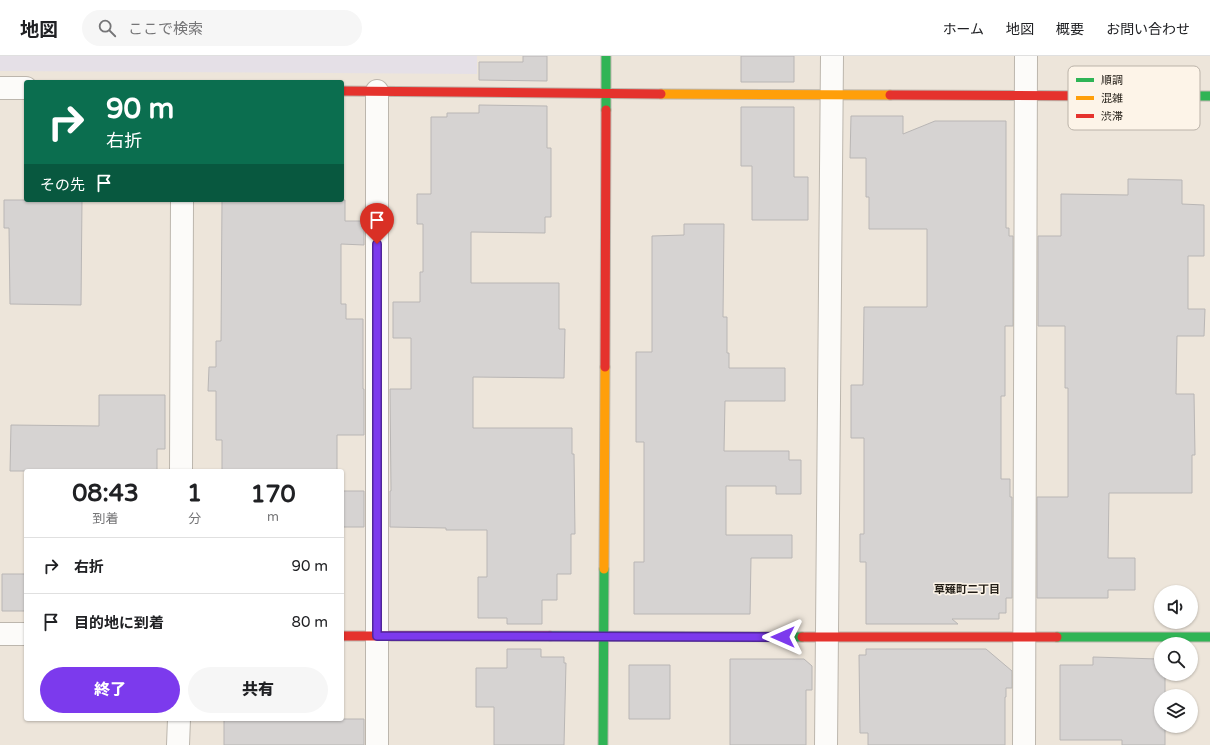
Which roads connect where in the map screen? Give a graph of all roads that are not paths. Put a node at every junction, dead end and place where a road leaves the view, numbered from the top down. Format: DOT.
graph roads {
  1 [pos="606,56"];
  2 [pos="832,56"];
  3 [pos="1026,56"];
  4 [pos="0,88"];
  5 [pos="24,88"];
  6 [pos="344,91"];
  7 [pos="377,91"];
  8 [pos="606,94"];
  9 [pos="831,95"];
  10 [pos="1026,96"];
  11 [pos="1068,96"];
  12 [pos="182,202"];
  13 [pos="181,469"];
  14 [pos="0,634"];
  15 [pos="24,634"];
  16 [pos="344,636"];
  17 [pos="377,636"];
  18 [pos="603,637"];
  19 [pos="827,637"];
  20 [pos="1025,637"];
  21 [pos="1210,637"];
  22 [pos="178,721"];
  23 [pos="178,745"];
  24 [pos="377,745"];
  25 [pos="603,745"];
  26 [pos="826,745"];
  27 [pos="1024,745"];
  1 -- 8 [label="street"];
  2 -- 9 [label="street"];
  3 -- 10 [label="street"];
  4 -- 5 [label="street"];
  6 -- 7 [label="street"];
  7 -- 8 [label="street"];
  7 -- 17 [label="street"];
  8 -- 9 [label="street"];
  8 -- 18 [label="street"];
  9 -- 10 [label="street"];
  9 -- 19 [label="street"];
  10 -- 11 [label="street"];
  10 -- 20 [label="street"];
  12 -- 13 [label="street"];
  14 -- 15 [label="street"];
  16 -- 17 [label="street"];
  17 -- 18 [label="street"];
  17 -- 24 [label="street"];
  18 -- 19 [label="street"];
  18 -- 25 [label="street"];
  19 -- 20 [label="street"];
  19 -- 26 [label="street"];
  20 -- 21 [label="street"];
  20 -- 27 [label="street"];
  22 -- 23 [label="street"];
}
